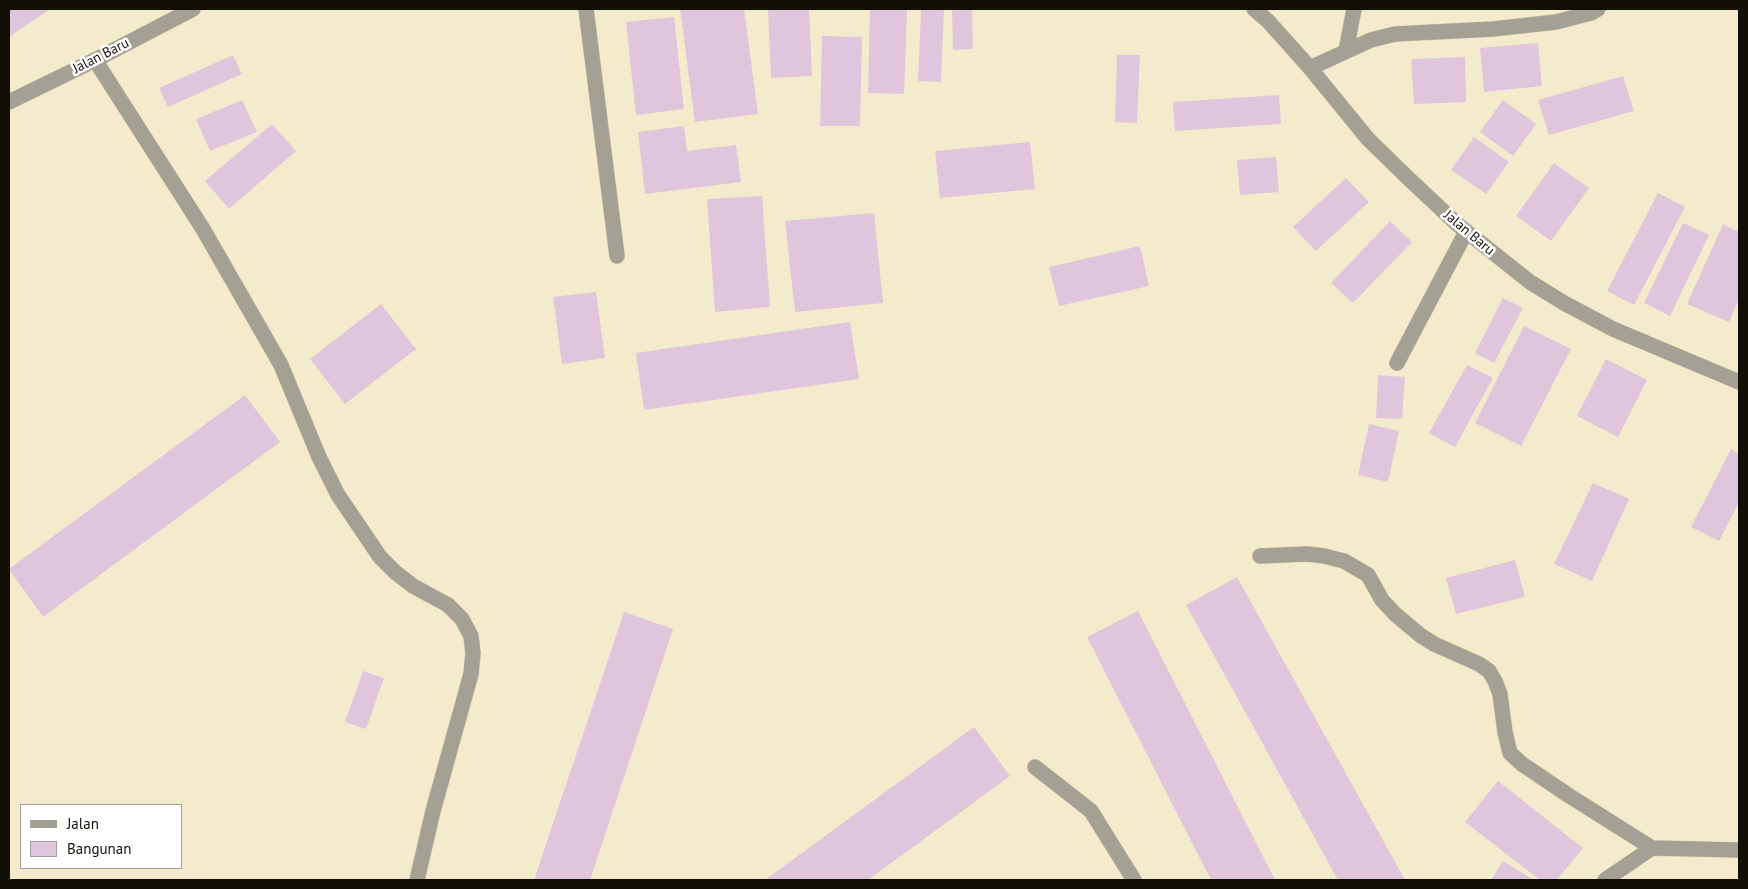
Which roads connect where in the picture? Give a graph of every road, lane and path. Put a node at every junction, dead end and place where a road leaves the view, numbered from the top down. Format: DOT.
graph roads {
  1 [pos="193,9"];
  2 [pos="586,9"];
  3 [pos="1254,9"];
  4 [pos="1354,9"];
  5 [pos="1598,9"];
  6 [pos="1346,51"];
  7 [pos="95,60"];
  8 [pos="1310,68"];
  9 [pos="9,102"];
  10 [pos="1466,232"];
  11 [pos="617,256"];
  12 [pos="1397,363"];
  13 [pos="1739,382"];
  14 [pos="1260,556"];
  15 [pos="1035,767"];
  16 [pos="1652,848"];
  17 [pos="1739,850"];
  18 [pos="417,880"];
  19 [pos="1134,880"];
  20 [pos="1605,880"];
  1 -- 7 [label="street, Jalan Baru"];
  2 -- 11 [label="street"];
  3 -- 8 [label="street, Jalan Baru"];
  4 -- 6 [label="street"];
  5 -- 6 [label="street"];
  6 -- 8 [label="street"];
  7 -- 9 [label="street, Jalan Baru"];
  7 -- 18 [label="street"];
  8 -- 10 [label="street, Jalan Baru"];
  10 -- 12 [label="street"];
  10 -- 13 [label="street, Jalan Baru"];
  14 -- 16 [label="street"];
  15 -- 19 [label="street"];
  16 -- 17 [label="street"];
  16 -- 20 [label="street"];
}
